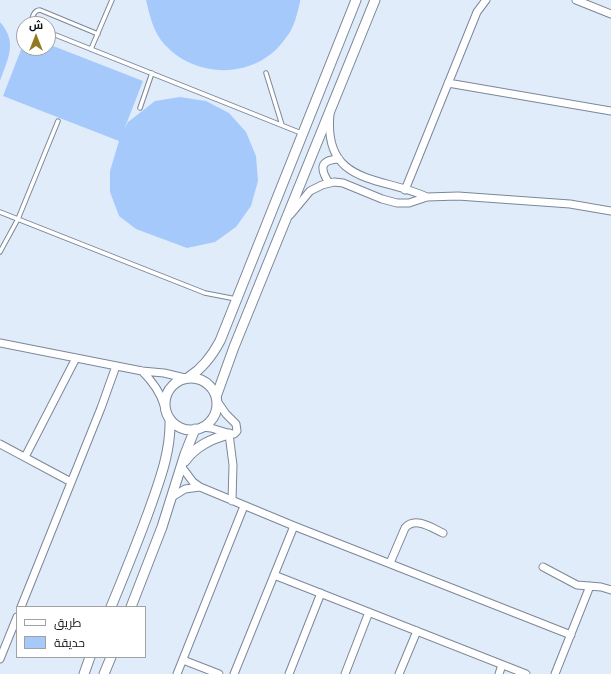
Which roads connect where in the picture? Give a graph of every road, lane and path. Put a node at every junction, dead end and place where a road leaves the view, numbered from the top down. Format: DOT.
graph roads {
  1 [pos="112,0"];
  2 [pos="356,0"];
  3 [pos="375,0"];
  4 [pos="486,0"];
  5 [pos="576,0"];
  6 [pos="611,14"];
  7 [pos="34,16"];
  8 [pos="54,16"];
  9 [pos="56,17"];
  10 [pos="98,34"];
  11 [pos="56,35"];
  12 [pos="91,49"];
  13 [pos="152,73"];
  14 [pos="266,73"];
  15 [pos="448,83"];
  16 [pos="140,108"];
  17 [pos="331,108"];
  18 [pos="611,111"];
  19 [pos="58,121"];
  20 [pos="282,125"];
  21 [pos="302,133"];
  22 [pos="339,159"];
  23 [pos="329,183"];
  24 [pos="406,190"];
  25 [pos="427,197"];
  26 [pos="611,211"];
  27 [pos="0,212"];
  28 [pos="18,219"];
  29 [pos="287,219"];
  30 [pos="0,252"];
  31 [pos="237,299"];
  32 [pos="0,343"];
  33 [pos="76,358"];
  34 [pos="116,366"];
  35 [pos="142,371"];
  36 [pos="187,377"];
  37 [pos="217,399"];
  38 [pos="164,405"];
  39 [pos="170,419"];
  40 [pos="198,428"];
  41 [pos="229,434"];
  42 [pos="0,445"];
  43 [pos="25,457"];
  44 [pos="181,466"];
  45 [pos="71,482"];
  46 [pos="200,487"];
  47 [pos="172,497"];
  48 [pos="232,501"];
  49 [pos="244,506"];
  50 [pos="294,526"];
  51 [pos="443,533"];
  52 [pos="390,563"];
  53 [pos="543,567"];
  54 [pos="274,575"];
  55 [pos="590,586"];
  56 [pos="611,590"];
  57 [pos="321,593"];
  58 [pos="21,606"];
  59 [pos="111,606"];
  60 [pos="131,606"];
  61 [pos="369,612"];
  62 [pos="16,619"];
  63 [pos="417,631"];
  64 [pos="571,635"];
  65 [pos="90,658"];
  66 [pos="0,659"];
  67 [pos="109,660"];
  68 [pos="183,660"];
  69 [pos="502,665"];
  70 [pos="84,674"];
  71 [pos="104,674"];
  72 [pos="109,674"];
  73 [pos="177,674"];
  74 [pos="219,674"];
  75 [pos="234,674"];
  76 [pos="289,674"];
  77 [pos="345,674"];
  78 [pos="400,674"];
  79 [pos="499,674"];
  80 [pos="526,674"];
  81 [pos="555,674"];
  1 -- 10 [label="lane"];
  2 -- 21 [label="street"];
  3 -- 17 [label="street"];
  4 -- 15 [label="street"];
  5 -- 6 [label="street"];
  7 -- 8 [label="lane"];
  9 -- 10 [label="lane"];
  10 -- 12 [label="lane"];
  11 -- 12 [label="lane"];
  12 -- 13 [label="lane"];
  13 -- 16 [label="lane"];
  13 -- 20 [label="lane"];
  14 -- 20 [label="lane"];
  15 -- 18 [label="street"];
  15 -- 24 [label="street"];
  17 -- 22 [label="street"];
  17 -- 29 [label="street"];
  19 -- 28 [label="lane"];
  20 -- 21 [label="lane"];
  21 -- 31 [label="street"];
  22 -- 23 [label="street"];
  22 -- 24 [label="street"];
  23 -- 25 [label="street"];
  23 -- 29 [label="street"];
  24 -- 25 [label="street"];
  25 -- 26 [label="street"];
  27 -- 28 [label="lane"];
  28 -- 30 [label="lane"];
  28 -- 31 [label="lane"];
  29 -- 37 [label="street"];
  31 -- 36 [label="street"];
  32 -- 33 [label="street"];
  33 -- 34 [label="street"];
  33 -- 43 [label="street"];
  34 -- 35 [label="street"];
  34 -- 45 [label="street"];
  35 -- 36 [label="street"];
  35 -- 38 [label="street"];
  36 -- 37 [label="street"];
  36 -- 38 [label="street"];
  37 -- 40 [label="street"];
  37 -- 41 [label="street"];
  38 -- 39 [label="street"];
  39 -- 40 [label="street"];
  39 -- 59 [label="street"];
  40 -- 41 [label="street"];
  40 -- 44 [label="street"];
  41 -- 44 [label="street"];
  41 -- 48 [label="street"];
  42 -- 43 [label="street"];
  43 -- 45 [label="street"];
  44 -- 46 [label="street"];
  44 -- 47 [label="street"];
  45 -- 58 [label="street"];
  46 -- 47 [label="street"];
  46 -- 48 [label="street"];
  47 -- 60 [label="street"];
  48 -- 49 [label="street"];
  49 -- 50 [label="street"];
  49 -- 68 [label="street"];
  50 -- 52 [label="street"];
  50 -- 54 [label="street"];
  51 -- 52 [label="street"];
  52 -- 64 [label="street"];
  53 -- 55 [label="street"];
  54 -- 57 [label="street"];
  54 -- 75 [label="street"];
  55 -- 56 [label="street"];
  55 -- 64 [label="street"];
  57 -- 61 [label="street"];
  57 -- 76 [label="street"];
  61 -- 63 [label="street"];
  61 -- 77 [label="street"];
  62 -- 66 [label="street"];
  63 -- 69 [label="street"];
  63 -- 78 [label="street"];
  64 -- 81 [label="street"];
  65 -- 70 [label="street"];
  67 -- 71 [label="street"];
  67 -- 72 [label="street"];
  68 -- 73 [label="street"];
  68 -- 74 [label="street"];
  69 -- 79 [label="street"];
  69 -- 80 [label="street"];
}
